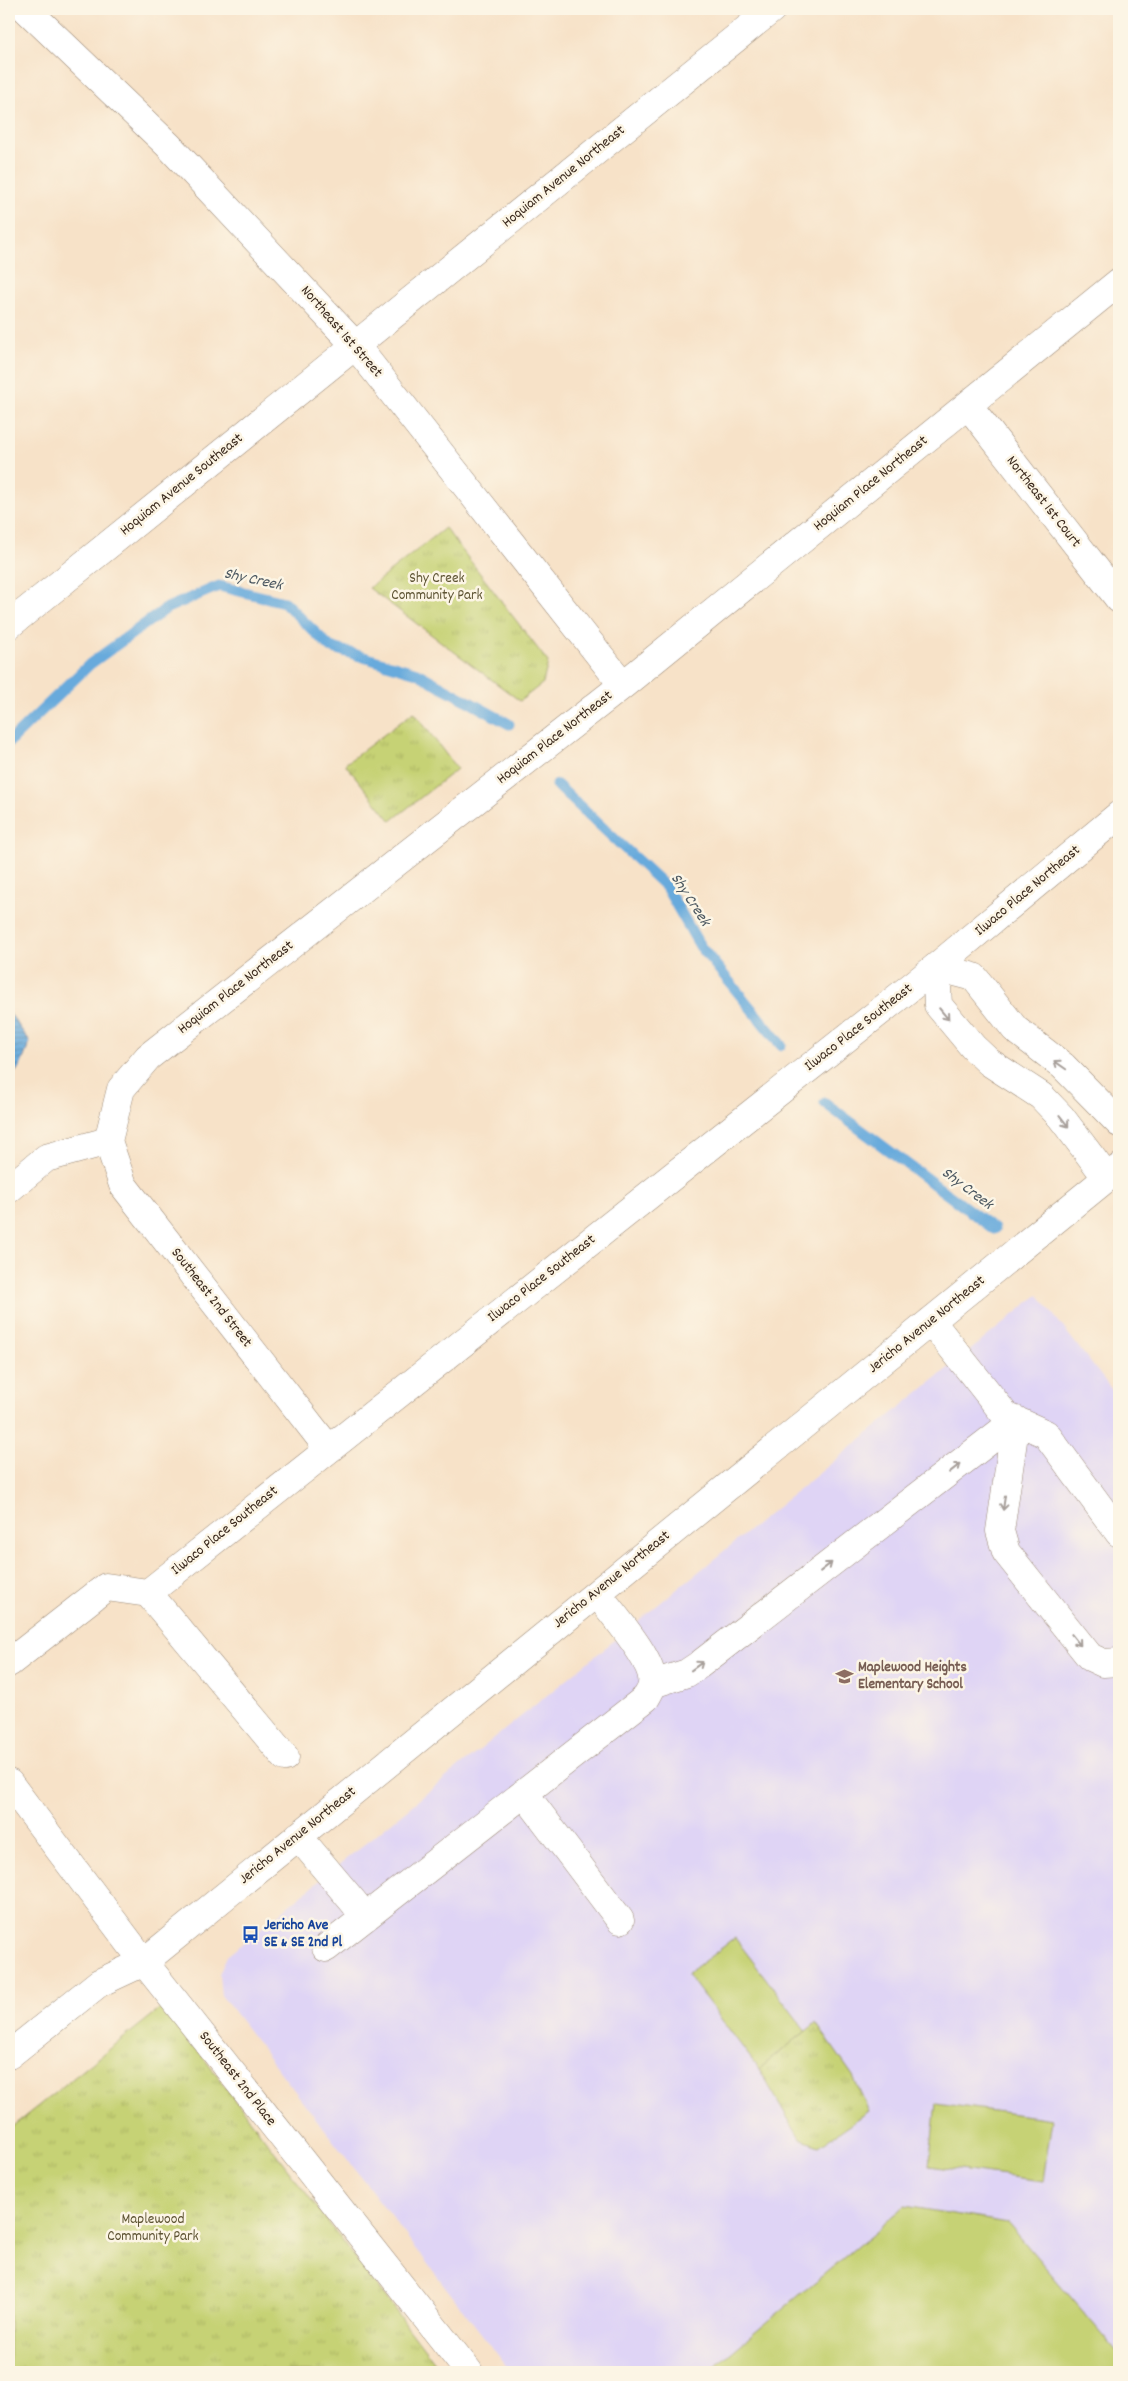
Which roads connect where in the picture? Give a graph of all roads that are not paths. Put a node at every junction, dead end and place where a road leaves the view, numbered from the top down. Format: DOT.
graph roads {
  1 [pos="26,9"];
  2 [pos="772,9"];
  3 [pos="741,18"];
  4 [pos="1119,282"];
  5 [pos="355,345"];
  6 [pos="968,405"];
  7 [pos="1119,599"];
  8 [pos="9,625"];
  9 [pos="623,685"];
  10 [pos="1119,815"];
  11 [pos="936,967"];
  12 [pos="1119,1123"];
  13 [pos="108,1141"];
  14 [pos="1113,1173"];
  15 [pos="9,1189"];
  16 [pos="931,1321"];
  17 [pos="1016,1420"];
  18 [pos="328,1448"];
  19 [pos="1119,1533"];
  20 [pos="148,1593"];
  21 [pos="597,1593"];
  22 [pos="1119,1662"];
  23 [pos="9,1663"];
  24 [pos="653,1684"];
  25 [pos="285,1758"];
  26 [pos="9,1783"];
  27 [pos="524,1794"];
  28 [pos="298,1836"];
  29 [pos="366,1917"];
  30 [pos="620,1920"];
  31 [pos="326,1948"];
  32 [pos="144,1962"];
  33 [pos="9,2055"];
  34 [pos="469,2372"];
  1 -- 5 [label="street, Northeast 1st Street"];
  2 -- 3 [label="street, Hoquiam Avenue Northeast"];
  3 -- 5 [label="street, Hoquiam Avenue Northeast"];
  4 -- 6 [label="street, Hoquiam Place Northeast"];
  5 -- 8 [label="street, Hoquiam Avenue Southeast"];
  5 -- 9 [label="street, Northeast 1st Street"];
  6 -- 7 [label="street, Northeast 1st Court"];
  6 -- 9 [label="street, Hoquiam Place Northeast"];
  9 -- 13 [label="street, Hoquiam Place Northeast"];
  10 -- 11 [label="street, Ilwaco Place Northeast"];
  12 -- 11 [label="street, one-way"];
  11 -- 14 [label="street, one-way"];
  11 -- 18 [label="street, Ilwaco Place Southeast"];
  13 -- 15 [label="street"];
  13 -- 18 [label="street, Southeast 2nd Street"];
  14 -- 16 [label="street, Jericho Avenue Northeast"];
  16 -- 17 [label="street"];
  16 -- 21 [label="street, Jericho Avenue Northeast"];
  17 -- 19 [label="street"];
  17 -- 22 [label="street, one-way"];
  24 -- 17 [label="street, one-way"];
  18 -- 20 [label="street, Ilwaco Place Southeast"];
  20 -- 23 [label="street"];
  20 -- 25 [label="street"];
  21 -- 24 [label="street"];
  21 -- 28 [label="street, Jericho Avenue Northeast"];
  24 -- 27 [label="street"];
  26 -- 32 [label="street, Southeast 2nd Place"];
  27 -- 29 [label="street"];
  27 -- 30 [label="street"];
  28 -- 29 [label="street"];
  28 -- 32 [label="street, Jericho Avenue Northeast"];
  29 -- 31 [label="street"];
  32 -- 33 [label="street, Jericho Avenue Northeast"];
  32 -- 34 [label="street, Southeast 2nd Place"];
}
